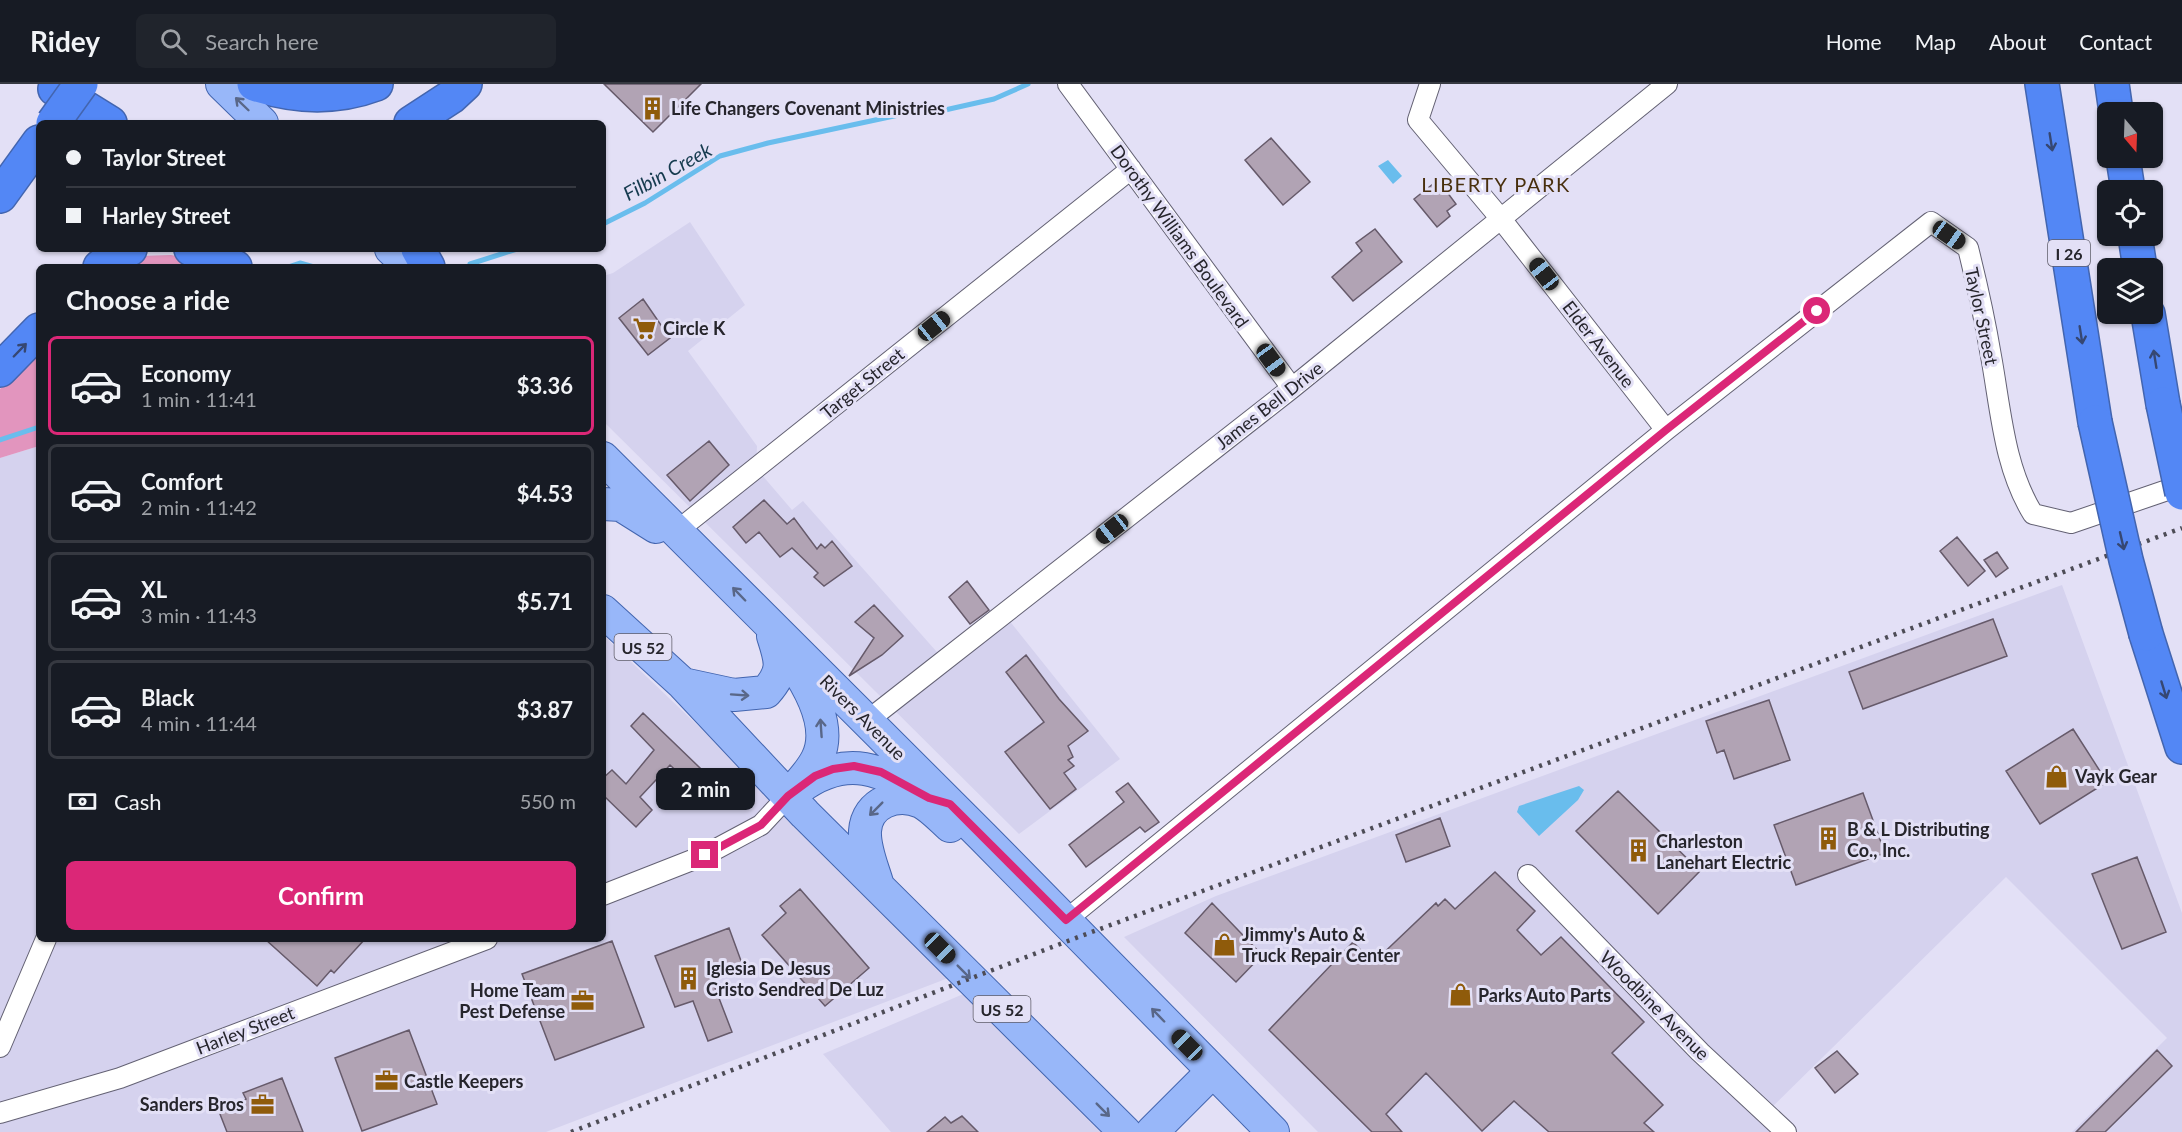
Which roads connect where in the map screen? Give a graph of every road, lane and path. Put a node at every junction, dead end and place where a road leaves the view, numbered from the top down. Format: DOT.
graph roads {
  1 [pos="222,84"];
  2 [pos="254,84"];
  3 [pos="376,84"];
  4 [pos="465,84"];
  5 [pos="479,84"];
  6 [pos="1430,84"];
  7 [pos="1667,84"];
  8 [pos="2042,84"];
  9 [pos="2112,84"];
  10 [pos="1068,85"];
  11 [pos="62,86"];
  12 [pos="2115,102"];
  13 [pos="54,120"];
  14 [pos="89,120"];
  15 [pos="106,120"];
  16 [pos="259,120"];
  17 [pos="416,120"];
  18 [pos="458,120"];
  19 [pos="36,146"];
  20 [pos="1131,169"];
  21 [pos="0,196"];
  22 [pos="1501,219"];
  23 [pos="122,252"];
  24 [pos="200,252"];
  25 [pos="224,252"];
  26 [pos="394,252"];
  27 [pos="104,264"];
  28 [pos="230,264"];
  29 [pos="234,264"];
  30 [pos="407,264"];
  31 [pos="2150,324"];
  32 [pos="36,333"];
  33 [pos="0,370"];
  34 [pos="1292,388"];
  35 [pos="1666,430"];
  36 [pos="606,461"];
  37 [pos="2182,485"];
  38 [pos="2182,493"];
  39 [pos="606,504"];
  40 [pos="678,531"];
  41 [pos="607,615"];
  42 [pos="770,627"];
  43 [pos="683,684"];
  44 [pos="867,721"];
  45 [pos="2182,747"];
  46 [pos="788,796"];
  47 [pos="950,804"];
  48 [pos="982,836"];
  49 [pos="1528,875"];
  50 [pos="878,887"];
  51 [pos="606,894"];
  52 [pos="1066,920"];
  53 [pos="45,942"];
  54 [pos="479,942"];
  55 [pos="0,1047"];
  56 [pos="1213,1071"];
  57 [pos="0,1113"];
  58 [pos="1125,1132"];
  59 [pos="1152,1132"];
  60 [pos="1273,1132"];
  61 [pos="1786,1132"];
  16 -- 1 [label="main road, one-way"];
  2 -- 3 [label="highway"];
  4 -- 17 [label="highway"];
  5 -- 18 [label="highway"];
  6 -- 22 [label="street, Elder Avenue"];
  7 -- 22 [label="street, James Bell Drive"];
  8 -- 45 [label="highway, I 26, one-way, bridge"];
  9 -- 12 [label="highway"];
  10 -- 20 [label="street, Dorothy Williams Boulevard"];
  11 -- 13 [label="highway, bridge"];
  11 -- 14 [label="main road"];
  11 -- 15 [label="highway"];
  19 -- 21 [label="highway"];
  20 -- 34 [label="street, Dorothy Williams Boulevard"];
  20 -- 40 [label="street, Target Street"];
  22 -- 34 [label="street, James Bell Drive"];
  22 -- 35 [label="street, Elder Avenue"];
  23 -- 27 [label="highway"];
  24 -- 28 [label="highway"];
  25 -- 29 [label="main road"];
  26 -- 30 [label="main road"];
  38 -- 31 [label="highway, one-way, bridge"];
  33 -- 32 [label="highway, one-way"];
  34 -- 44 [label="street, James Bell Drive"];
  35 -- 37 [label="street, Taylor Street"];
  35 -- 52 [label="street, Taylor Street"];
  36 -- 40 [label="main road, Rivers Avenue"];
  39 -- 40 [label="main road"];
  42 -- 40 [label="main road, Rivers Avenue, one-way"];
  41 -- 43 [label="main road, US 52"];
  43 -- 42 [label="main road, one-way"];
  42 -- 44 [label="main road, Rivers Avenue"];
  46 -- 42 [label="main road, one-way"];
  43 -- 46 [label="main road, US 52"];
  44 -- 47 [label="main road, Rivers Avenue"];
  46 -- 47 [label="main road"];
  46 -- 50 [label="main road, US 52"];
  46 -- 51 [label="street"];
  47 -- 48 [label="main road, Rivers Avenue"];
  48 -- 50 [label="main road, one-way"];
  48 -- 52 [label="main road, Rivers Avenue"];
  49 -- 61 [label="street, Woodbine Avenue"];
  50 -- 58 [label="main road, US 52, one-way"];
  56 -- 52 [label="main road, Rivers Avenue, one-way"];
  53 -- 55 [label="street"];
  54 -- 57 [label="street, Harley Street"];
  56 -- 59 [label="main road"];
  56 -- 60 [label="main road, Rivers Avenue"];
}
